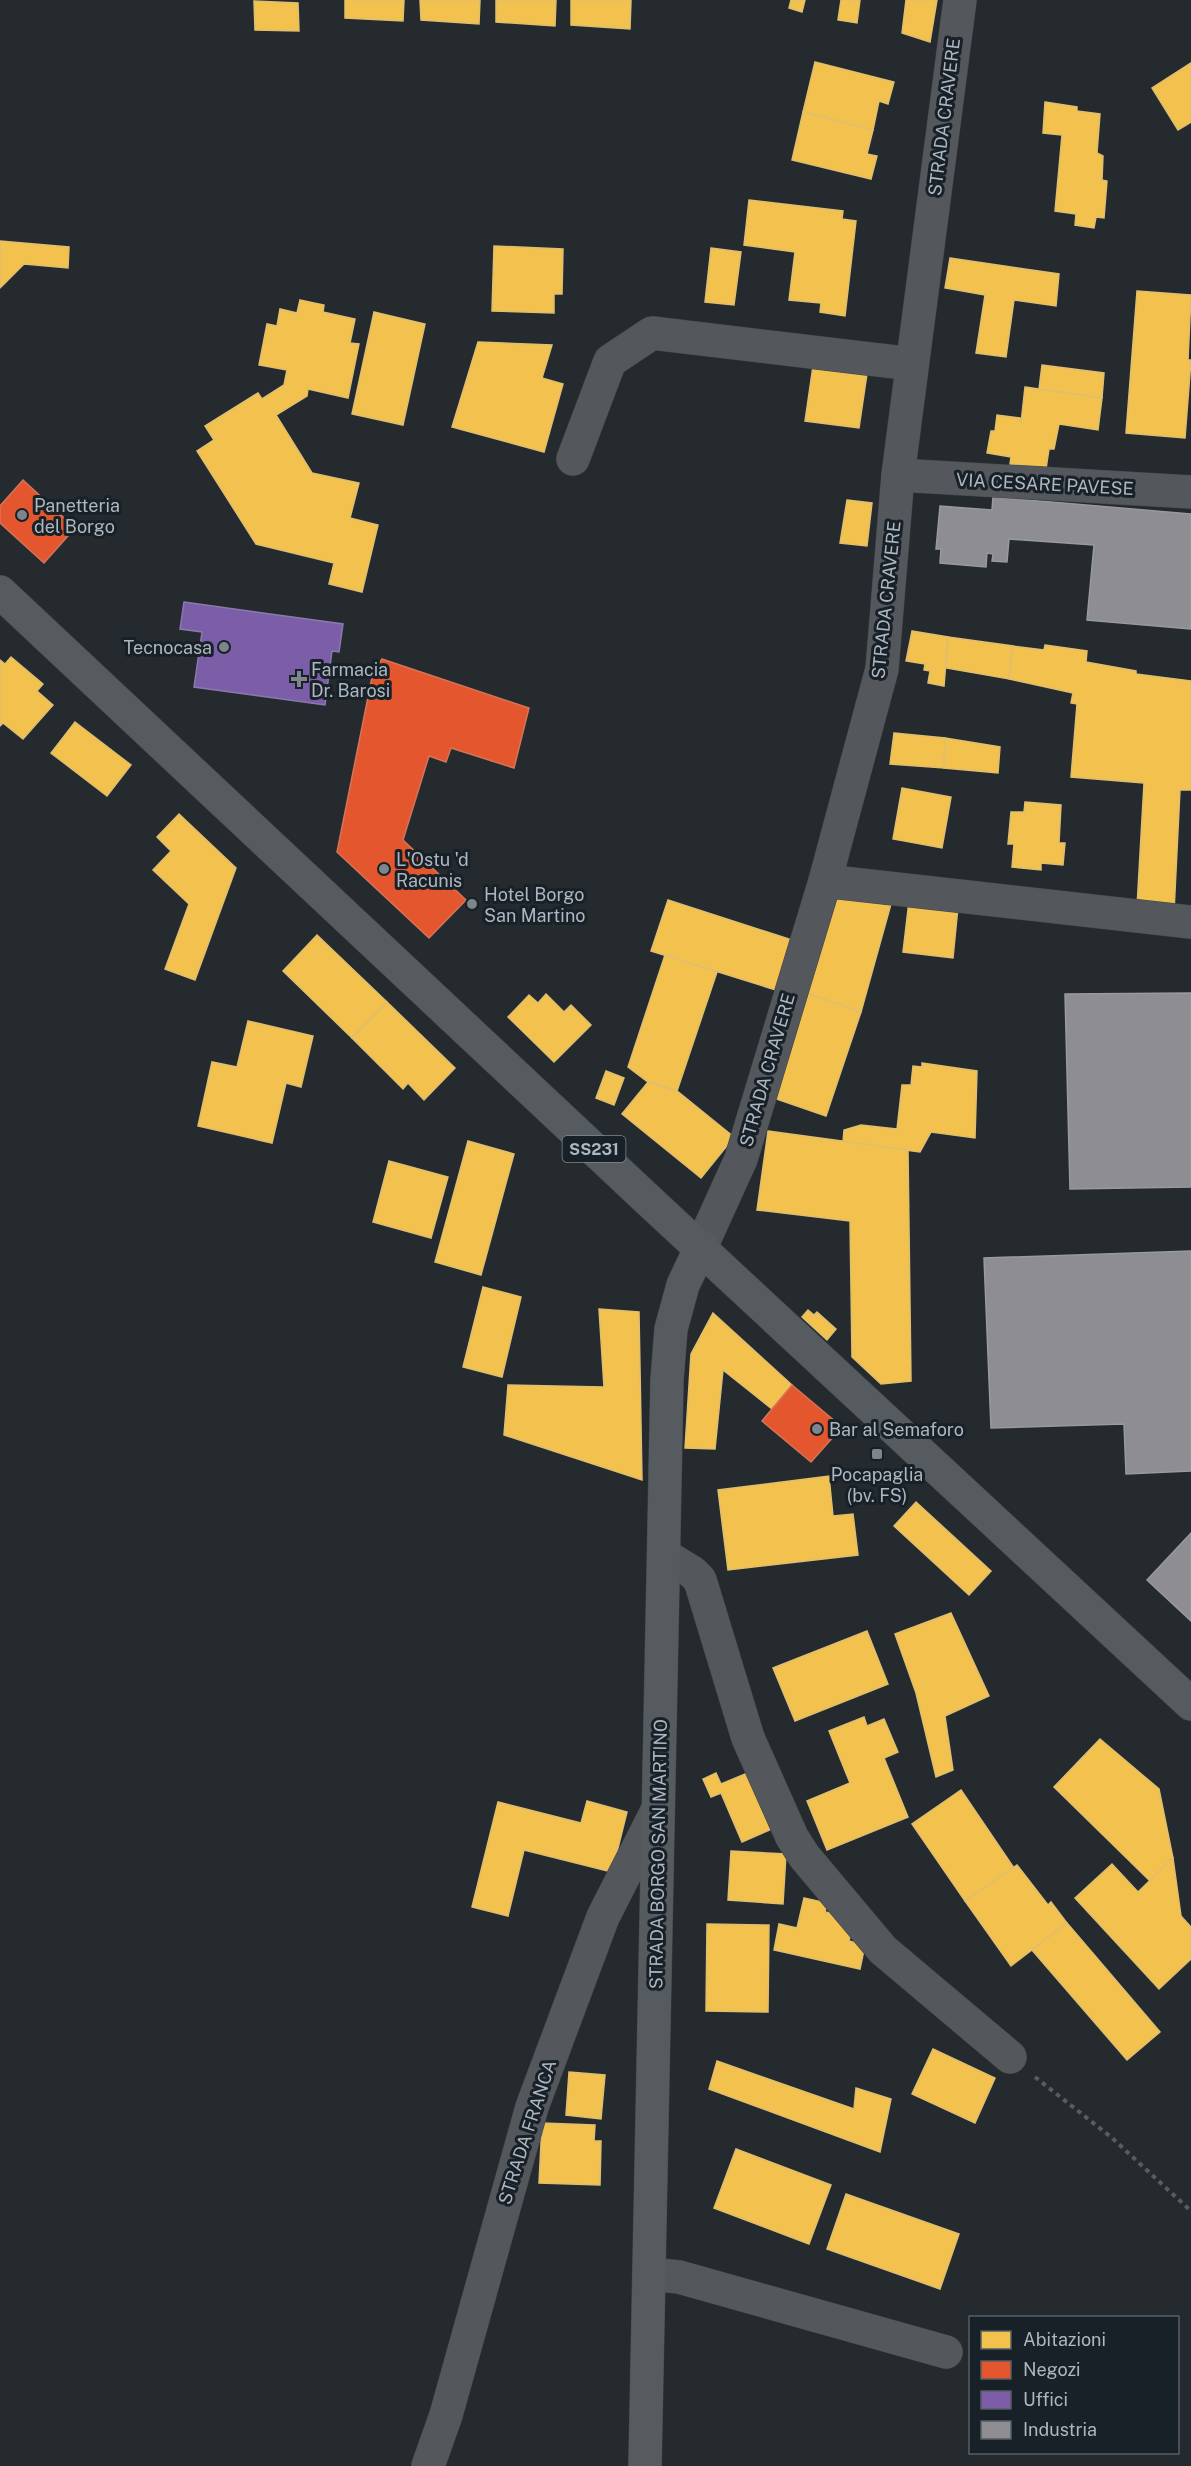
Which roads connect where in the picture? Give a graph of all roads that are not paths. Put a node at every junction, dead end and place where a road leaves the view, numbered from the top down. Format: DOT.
graph roads {
  1 [pos="960,0"];
  2 [pos="912,364"];
  3 [pos="573,459"];
  4 [pos="898,475"];
  5 [pos="1191,492"];
  6 [pos="0,592"];
  7 [pos="825,880"];
  8 [pos="1191,922"];
  9 [pos="701,1247"];
  10 [pos="664,1555"];
  11 [pos="1191,1704"];
  12 [pos="658,1809"];
  13 [pos="1010,2057"];
  14 [pos="649,2274"];
  15 [pos="946,2352"];
  16 [pos="428,2466"];
  17 [pos="645,2466"];
  1 -- 2 [label="street, STRADA CRAVERE"];
  2 -- 3 [label="street"];
  2 -- 4 [label="street, STRADA CRAVERE"];
  4 -- 5 [label="street, VIA CESARE PAVESE"];
  4 -- 7 [label="street, STRADA CRAVERE"];
  6 -- 9 [label="main road, SS231"];
  7 -- 8 [label="street"];
  7 -- 9 [label="street, STRADA CRAVERE"];
  9 -- 10 [label="main road, STRADA BORGO SAN MARTINO"];
  9 -- 11 [label="main road, SS231"];
  10 -- 12 [label="main road, STRADA BORGO SAN MARTINO"];
  10 -- 13 [label="street"];
  12 -- 14 [label="main road, STRADA BORGO SAN MARTINO"];
  12 -- 16 [label="street, STRADA FRANCA"];
  14 -- 15 [label="street"];
  14 -- 17 [label="main road, STRADA BORGO SAN MARTINO"];
}
